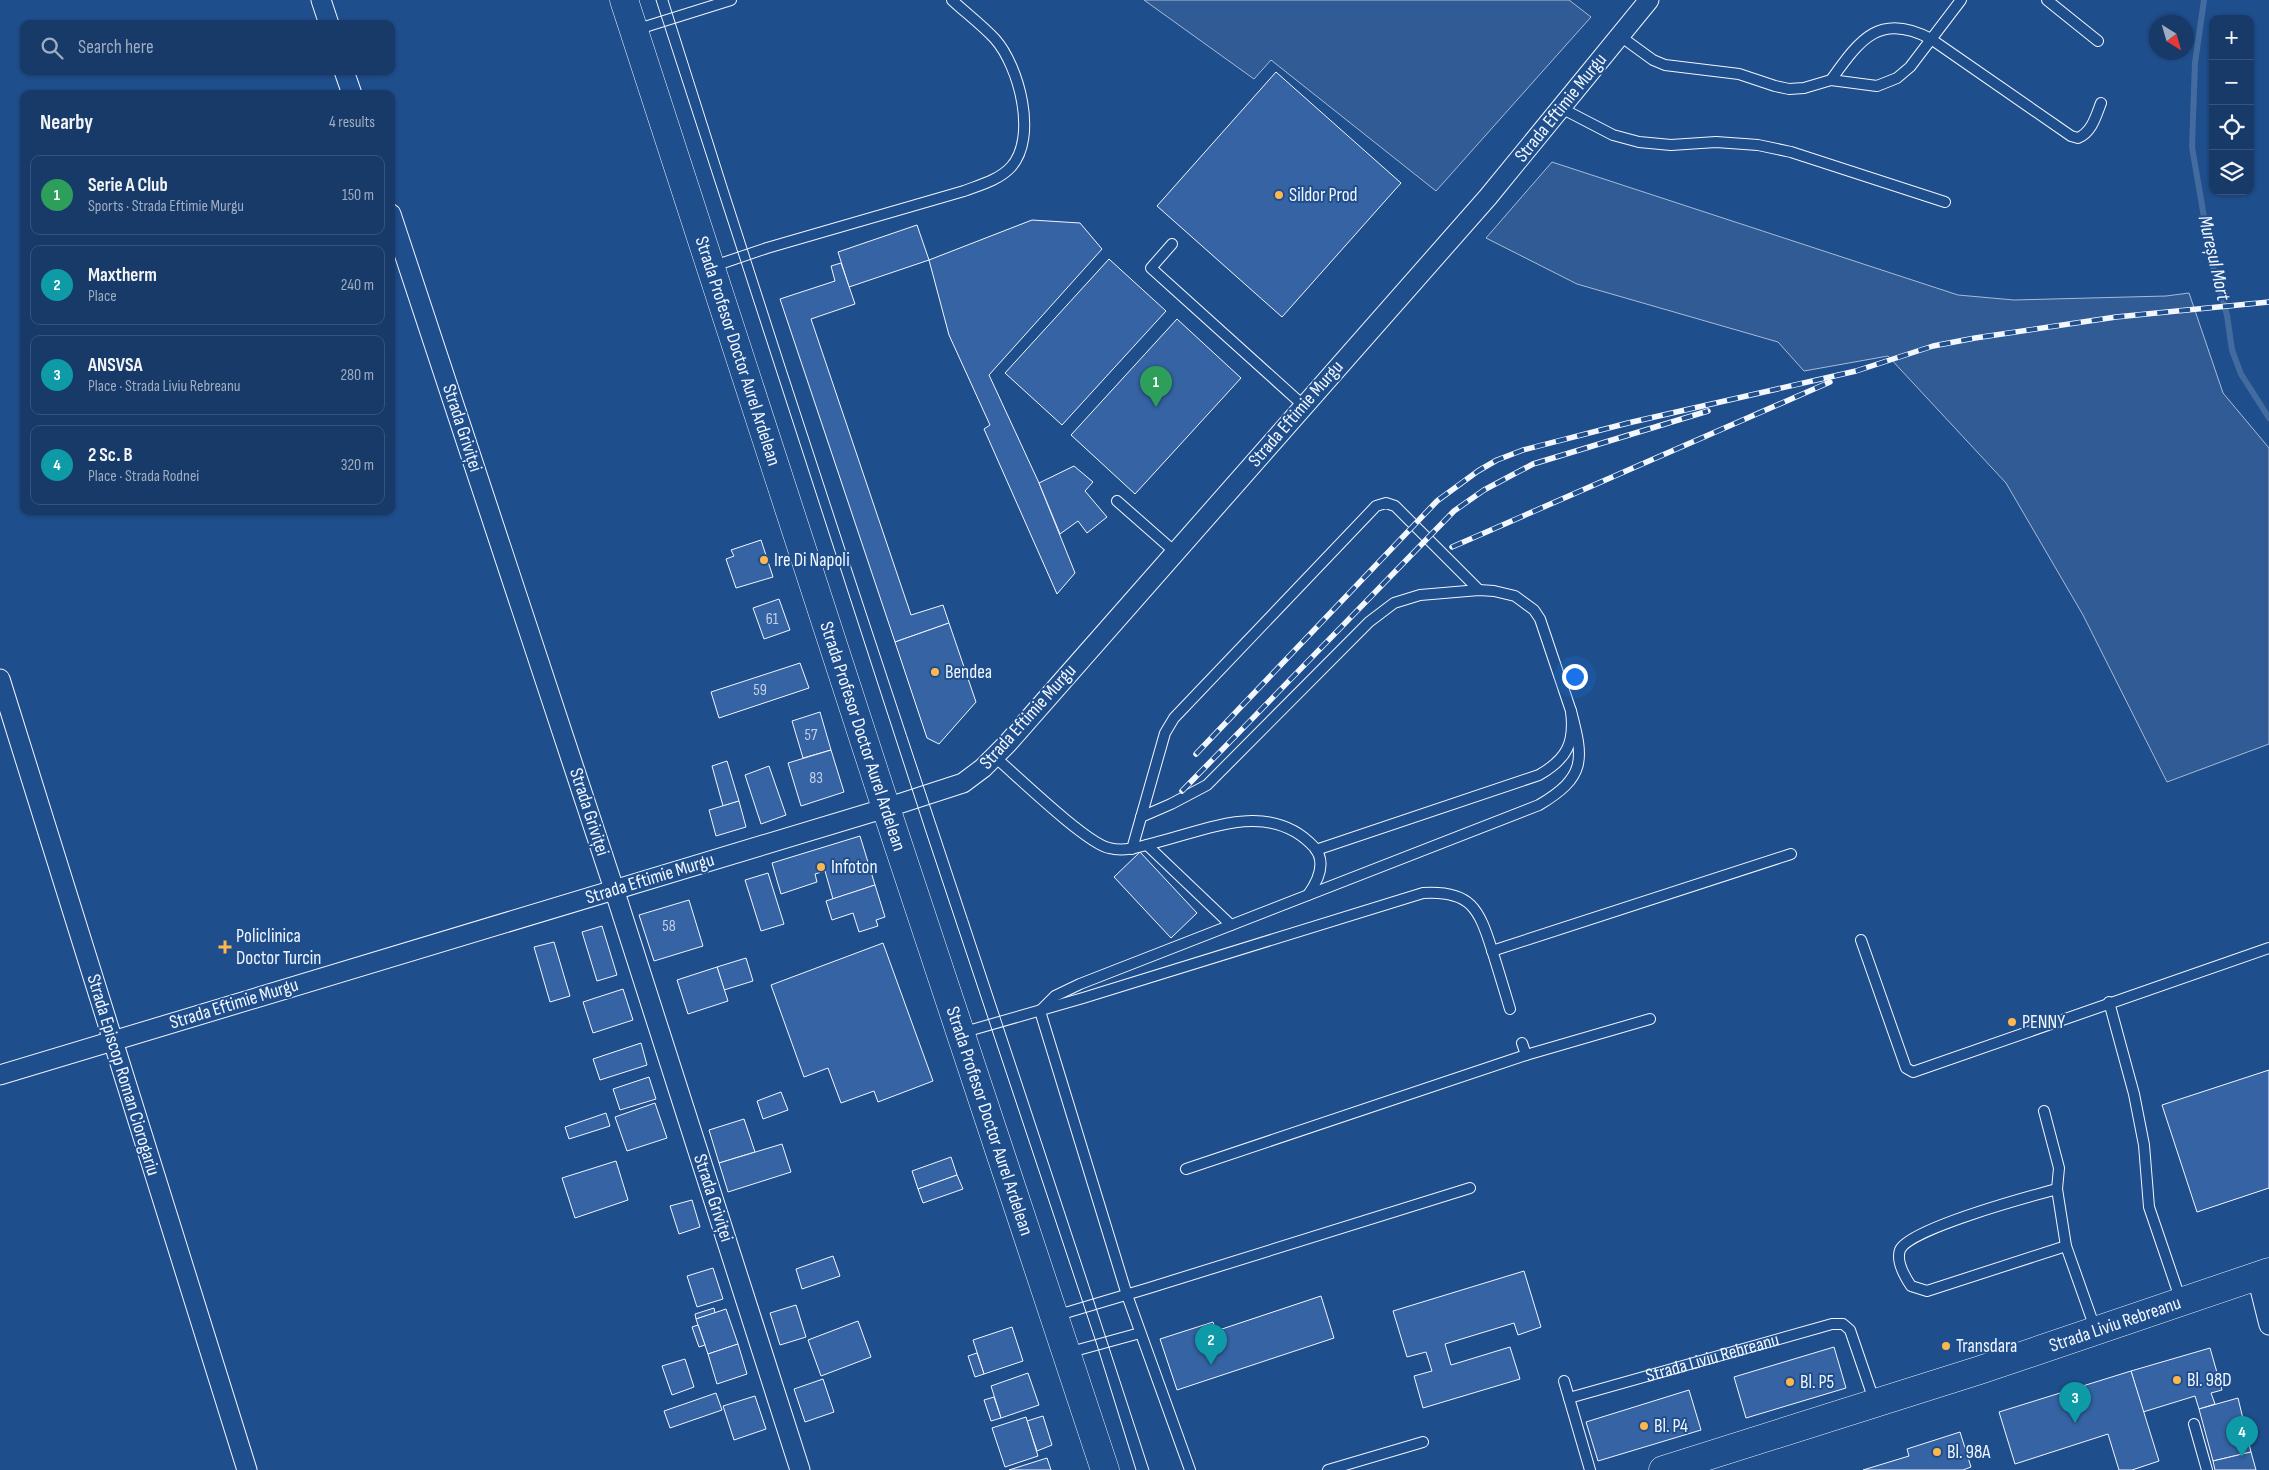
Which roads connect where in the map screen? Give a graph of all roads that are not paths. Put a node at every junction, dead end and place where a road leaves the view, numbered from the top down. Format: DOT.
graph roads {
  1 [pos="321,0"];
  2 [pos="624,0"];
  3 [pos="731,0"];
  4 [pos="952,0"];
  5 [pos="1649,0"];
  6 [pos="1961,0"];
  7 [pos="2047,0"];
  8 [pos="328,20"];
  9 [pos="634,30"];
  10 [pos="1620,36"];
  11 [pos="1931,39"];
  12 [pos="2098,41"];
  13 [pos="345,75"];
  14 [pos="1832,80"];
  15 [pos="351,90"];
  16 [pos="2101,103"];
  17 [pos="1561,108"];
  18 [pos="1946,202"];
  19 [pos="395,226"];
  20 [pos="1172,244"];
  21 [pos="710,268"];
  22 [pos="1304,406"];
  23 [pos="1117,501"];
  24 [pos="1175,552"];
  25 [pos="1479,590"];
  26 [pos="0,679"];
  27 [pos="1571,711"];
  28 [pos="995,757"];
  29 [pos="886,808"];
  30 [pos="1141,817"];
  31 [pos="1147,845"];
  32 [pos="1132,849"];
  33 [pos="1316,850"];
  34 [pos="1791,854"];
  35 [pos="614,889"];
  36 [pos="1307,895"];
  37 [pos="1231,925"];
  38 [pos="1861,940"];
  39 [pos="2269,948"];
  40 [pos="1492,952"];
  41 [pos="2109,1002"];
  42 [pos="1510,1009"];
  43 [pos="1040,1011"];
  44 [pos="1650,1019"];
  45 [pos="961,1033"];
  46 [pos="113,1041"];
  47 [pos="1522,1043"];
  48 [pos="1526,1055"];
  49 [pos="0,1075"];
  50 [pos="2044,1111"];
  51 [pos="1186,1168"];
  52 [pos="1470,1188"];
  53 [pos="2057,1189"];
  54 [pos="2066,1246"];
  55 [pos="2263,1274"];
  56 [pos="1127,1295"];
  57 [pos="2182,1302"];
  58 [pos="1054,1316"];
  59 [pos="2269,1325"];
  60 [pos="2097,1332"];
  61 [pos="1140,1333"];
  62 [pos="1067,1353"];
  63 [pos="1564,1382"];
  64 [pos="1569,1398"];
  65 [pos="1875,1404"];
  66 [pos="2194,1424"];
  67 [pos="1423,1442"];
  68 [pos="247,1470"];
  69 [pos="800,1470"];
  70 [pos="1105,1470"];
  71 [pos="1190,1470"];
  72 [pos="1328,1470"];
  73 [pos="1590,1470"];
  74 [pos="1663,1470"];
  75 [pos="2207,1470"];
  1 -- 8 [label="street"];
  2 -- 9 [label="main road, Strada Profesor Doctor Aurel Ardelean"];
  3 -- 9 [label="lane"];
  4 -- 21 [label="lane"];
  5 -- 10 [label="street, Strada Eftimie Murgu"];
  6 -- 11 [label="lane"];
  7 -- 12 [label="lane"];
  9 -- 21 [label="main road, Strada Profesor Doctor Aurel Ardelean"];
  10 -- 14 [label="lane"];
  10 -- 17 [label="street, Strada Eftimie Murgu"];
  11 -- 14 [label="lane"];
  11 -- 14 [label="lane"];
  11 -- 16 [label="lane"];
  13 -- 15 [label="street"];
  17 -- 18 [label="lane"];
  17 -- 22 [label="street, Strada Eftimie Murgu"];
  19 -- 35 [label="street, Strada Griviței"];
  20 -- 22 [label="lane"];
  21 -- 29 [label="main road, Strada Profesor Doctor Aurel Ardelean"];
  22 -- 24 [label="street, Strada Eftimie Murgu"];
  23 -- 24 [label="lane"];
  24 -- 28 [label="street, Strada Eftimie Murgu"];
  25 -- 27 [label="lane"];
  25 -- 30 [label="lane"];
  25 -- 30 [label="lane"];
  26 -- 46 [label="street, Strada Episcop Roman Ciorogariu"];
  27 -- 33 [label="lane"];
  27 -- 36 [label="lane"];
  28 -- 29 [label="street, Strada Eftimie Murgu"];
  28 -- 32 [label="lane"];
  29 -- 35 [label="street, Strada Eftimie Murgu"];
  29 -- 45 [label="main road, Strada Profesor Doctor Aurel Ardelean"];
  30 -- 32 [label="lane"];
  31 -- 32 [label="lane"];
  31 -- 33 [label="lane"];
  31 -- 37 [label="lane"];
  33 -- 36 [label="lane"];
  34 -- 40 [label="lane"];
  35 -- 46 [label="street, Strada Eftimie Murgu"];
  35 -- 69 [label="street, Strada Griviței"];
  36 -- 37 [label="lane"];
  37 -- 43 [label="lane"];
  38 -- 41 [label="lane"];
  39 -- 41 [label="lane"];
  40 -- 42 [label="lane"];
  40 -- 43 [label="lane"];
  41 -- 57 [label="lane"];
  43 -- 45 [label="lane"];
  43 -- 56 [label="lane"];
  44 -- 48 [label="lane"];
  45 -- 58 [label="main road, Strada Profesor Doctor Aurel Ardelean"];
  46 -- 49 [label="street, Strada Eftimie Murgu"];
  46 -- 68 [label="street, Strada Episcop Roman Ciorogariu"];
  47 -- 48 [label="lane"];
  48 -- 51 [label="lane"];
  50 -- 53 [label="lane"];
  52 -- 56 [label="lane"];
  53 -- 54 [label="lane"];
  53 -- 54 [label="lane"];
  54 -- 60 [label="lane"];
  55 -- 57 [label="main road, Strada Liviu Rebreanu"];
  55 -- 59 [label="street"];
  56 -- 58 [label="lane"];
  56 -- 61 [label="lane"];
  57 -- 60 [label="main road, Strada Liviu Rebreanu"];
  58 -- 62 [label="main road, Strada Profesor Doctor Aurel Ardelean"];
  60 -- 65 [label="main road, Strada Liviu Rebreanu"];
  61 -- 62 [label="lane"];
  61 -- 71 [label="lane"];
  62 -- 70 [label="main road, Strada Profesor Doctor Aurel Ardelean"];
  63 -- 64 [label="lane"];
  64 -- 65 [label="lane, Strada Liviu Rebreanu"];
  64 -- 73 [label="lane"];
  65 -- 74 [label="main road, Strada Liviu Rebreanu"];
  66 -- 75 [label="lane"];
  67 -- 72 [label="lane"];
}
